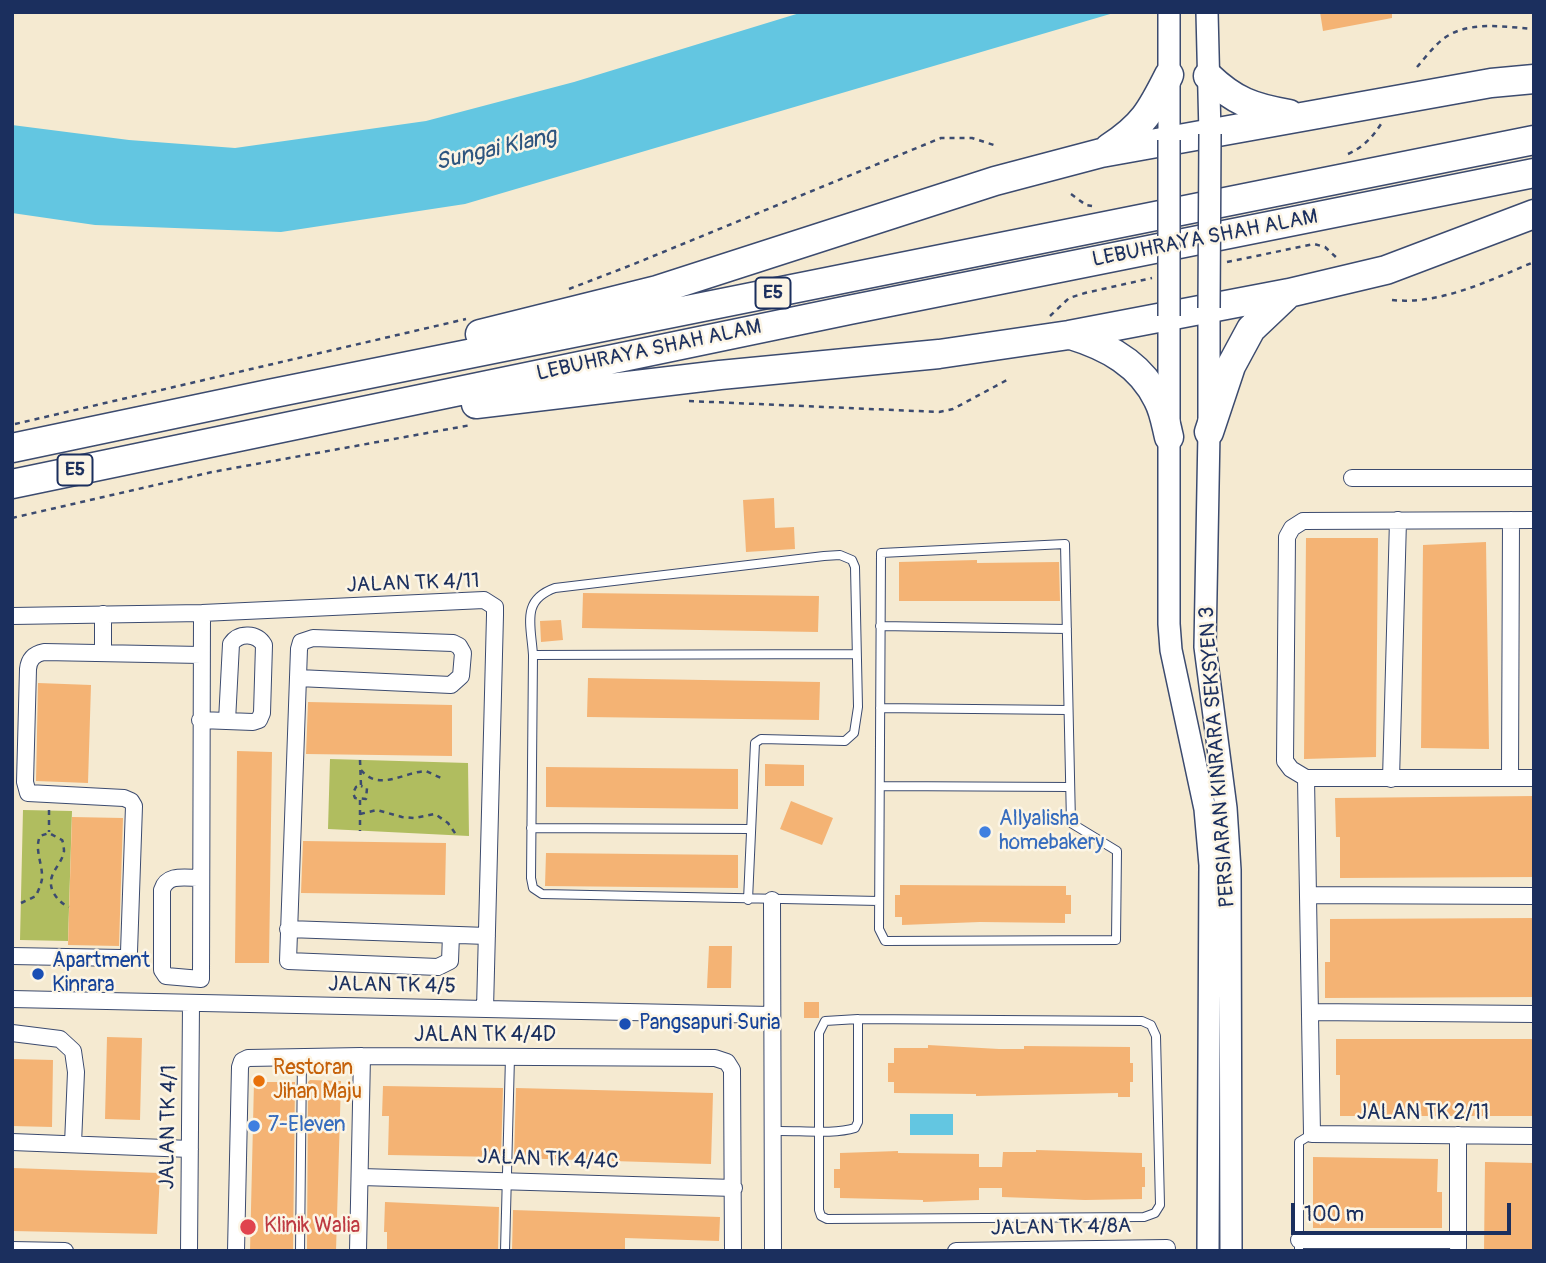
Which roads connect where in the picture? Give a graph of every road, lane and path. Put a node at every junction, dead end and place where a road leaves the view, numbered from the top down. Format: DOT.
graph roads {
  1 [pos="1169,12"];
  2 [pos="1207,12"];
  3 [pos="1534,29"];
  4 [pos="1417,67"];
  5 [pos="1169,69"];
  6 [pos="1207,69"];
  7 [pos="1534,79"];
  8 [pos="1299,116"];
  9 [pos="1210,134"];
  10 [pos="1169,140"];
  11 [pos="1534,140"];
  12 [pos="997,146"];
  13 [pos="1101,153"];
  14 [pos="1534,173"];
  15 [pos="1534,214"];
  16 [pos="1534,262"];
  17 [pos="565,290"];
  18 [pos="1289,293"];
  19 [pos="1392,300"];
  20 [pos="1209,309"];
  21 [pos="1169,316"];
  22 [pos="468,318"];
  23 [pos="1069,335"];
  24 [pos="1007,380"];
  25 [pos="269,394"];
  26 [pos="689,401"];
  27 [pos="474,424"];
  28 [pos="12,425"];
  29 [pos="1209,432"];
  30 [pos="1169,437"];
  31 [pos="12,448"];
  32 [pos="138,456"];
  33 [pos="1352,478"];
  34 [pos="1534,478"];
  35 [pos="12,484"];
  36 [pos="12,518"];
  37 [pos="1398,520"];
  38 [pos="1511,520"];
  39 [pos="1534,520"];
  40 [pos="202,613"];
  41 [pos="103,614"];
  42 [pos="12,615"];
  43 [pos="880,626"];
  44 [pos="1067,629"];
  45 [pos="103,653"];
  46 [pos="856,654"];
  47 [pos="201,655"];
  48 [pos="533,655"];
  49 [pos="298,678"];
  50 [pos="880,708"];
  51 [pos="1067,710"];
  52 [pos="200,720"];
  53 [pos="228,721"];
  54 [pos="360,760"];
  55 [pos="361,770"];
  56 [pos="19,773"];
  57 [pos="441,778"];
  58 [pos="1306,778"];
  59 [pos="1510,778"];
  60 [pos="1534,778"];
  61 [pos="1391,779"];
  62 [pos="361,786"];
  63 [pos="880,786"];
  64 [pos="1069,787"];
  65 [pos="360,800"];
  66 [pos="49,810"];
  67 [pos="360,814"];
  68 [pos="531,828"];
  69 [pos="750,829"];
  70 [pos="360,831"];
  71 [pos="49,833"];
  72 [pos="457,836"];
  73 [pos="201,878"];
  74 [pos="1308,895"];
  75 [pos="1534,897"];
  76 [pos="748,900"];
  77 [pos="772,900"];
  78 [pos="878,901"];
  79 [pos="21,903"];
  80 [pos="69,906"];
  81 [pos="289,929"];
  82 [pos="451,935"];
  83 [pos="487,936"];
  84 [pos="12,956"];
  85 [pos="12,999"];
  86 [pos="191,1004"];
  87 [pos="485,1009"];
  88 [pos="1310,1012"];
  89 [pos="1534,1014"];
  90 [pos="771,1015"];
  91 [pos="858,1019"];
  92 [pos="12,1033"];
  93 [pos="362,1056"];
  94 [pos="510,1057"];
  95 [pos="302,1058"];
  96 [pos="819,1130"];
  97 [pos="772,1131"];
  98 [pos="1312,1134"];
  99 [pos="1458,1135"];
  100 [pos="1534,1136"];
  101 [pos="12,1142"];
  102 [pos="73,1144"];
  103 [pos="190,1149"];
  104 [pos="361,1177"];
  105 [pos="506,1180"];
  106 [pos="734,1188"];
  107 [pos="1299,1245"];
  108 [pos="1458,1245"];
  109 [pos="1167,1248"];
  110 [pos="12,1250"];
  111 [pos="65,1251"];
  112 [pos="189,1251"];
  113 [pos="236,1251"];
  114 [pos="300,1251"];
  115 [pos="358,1251"];
  116 [pos="506,1251"];
  117 [pos="733,1251"];
  118 [pos="773,1251"];
  119 [pos="956,1251"];
  120 [pos="1208,1251"];
  121 [pos="1231,1251"];
  1 -- 5 [label="main road, PERSIARAN KINRARA SEKSYEN 3"];
  2 -- 6 [label="main road, PERSIARAN KINRARA SEKSYEN 3"];
  3 -- 4 [label="path"];
  5 -- 10 [label="main road, PERSIARAN KINRARA SEKSYEN 3"];
  5 -- 13 [label="highway"];
  6 -- 8 [label="highway"];
  6 -- 9 [label="main road, PERSIARAN KINRARA SEKSYEN 3"];
  7 -- 8 [label="highway"];
  8 -- 9 [label="highway"];
  9 -- 10 [label="highway"];
  9 -- 20 [label="main road, PERSIARAN KINRARA SEKSYEN 3, bridge"];
  10 -- 13 [label="highway"];
  10 -- 21 [label="main road, PERSIARAN KINRARA SEKSYEN 3, bridge"];
  11 -- 25 [label="highway, LEBUHRAYA SHAH ALAM / E5"];
  12 -- 17 [label="path"];
  13 -- 25 [label="highway"];
  14 -- 32 [label="highway, LEBUHRAYA SHAH ALAM / E5"];
  15 -- 18 [label="highway"];
  16 -- 19 [label="path"];
  18 -- 20 [label="highway"];
  18 -- 29 [label="highway"];
  20 -- 21 [label="highway"];
  20 -- 29 [label="main road, PERSIARAN KINRARA SEKSYEN 3"];
  21 -- 23 [label="highway"];
  21 -- 30 [label="main road, PERSIARAN KINRARA SEKSYEN 3"];
  22 -- 28 [label="path"];
  23 -- 30 [label="highway"];
  23 -- 32 [label="highway"];
  24 -- 26 [label="path"];
  25 -- 31 [label="highway, LEBUHRAYA SHAH ALAM / E5"];
  27 -- 36 [label="path"];
  29 -- 121 [label="main road, PERSIARAN KINRARA SEKSYEN 3"];
  30 -- 120 [label="main road, PERSIARAN KINRARA SEKSYEN 3"];
  32 -- 35 [label="highway, LEBUHRAYA SHAH ALAM / E5"];
  33 -- 34 [label="street"];
  37 -- 38 [label="street"];
  37 -- 58 [label="street"];
  37 -- 61 [label="street"];
  38 -- 39 [label="street"];
  38 -- 59 [label="street"];
  40 -- 41 [label="street, JALAN TK 4/11"];
  40 -- 47 [label="street"];
  40 -- 83 [label="street, JALAN TK 4/11"];
  41 -- 42 [label="street, JALAN TK 4/11"];
  41 -- 45 [label="street"];
  43 -- 44 [label="lane"];
  43 -- 44 [label="lane"];
  43 -- 50 [label="lane"];
  44 -- 51 [label="lane"];
  45 -- 47 [label="street"];
  45 -- 56 [label="street"];
  46 -- 48 [label="lane"];
  46 -- 48 [label="lane"];
  46 -- 69 [label="lane"];
  47 -- 52 [label="street"];
  48 -- 68 [label="lane"];
  49 -- 49 [label="street"];
  49 -- 81 [label="street"];
  50 -- 51 [label="lane"];
  50 -- 63 [label="lane"];
  51 -- 64 [label="lane"];
  52 -- 53 [label="street"];
  52 -- 73 [label="street"];
  53 -- 53 [label="street"];
  54 -- 55 [label="path"];
  55 -- 57 [label="path"];
  55 -- 62 [label="path"];
  56 -- 84 [label="street"];
  58 -- 61 [label="street"];
  58 -- 74 [label="street"];
  59 -- 60 [label="street"];
  59 -- 61 [label="street"];
  62 -- 65 [label="path"];
  62 -- 65 [label="path"];
  63 -- 64 [label="lane"];
  63 -- 78 [label="lane"];
  64 -- 78 [label="lane"];
  65 -- 67 [label="path"];
  66 -- 71 [label="path"];
  67 -- 70 [label="path"];
  67 -- 72 [label="path"];
  68 -- 69 [label="lane"];
  68 -- 76 [label="lane"];
  69 -- 76 [label="lane"];
  71 -- 79 [label="path"];
  71 -- 80 [label="path"];
  73 -- 73 [label="street"];
  74 -- 75 [label="street"];
  74 -- 88 [label="street"];
  76 -- 77 [label="lane"];
  77 -- 78 [label="lane"];
  77 -- 90 [label="street"];
  81 -- 82 [label="street"];
  81 -- 82 [label="street"];
  82 -- 83 [label="street"];
  83 -- 87 [label="street, JALAN TK 4/11"];
  85 -- 86 [label="street, JALAN TK 4/5"];
  86 -- 87 [label="street, JALAN TK 4/5"];
  86 -- 103 [label="street, JALAN TK 4/1"];
  87 -- 90 [label="street, JALAN TK 4/5"];
  88 -- 89 [label="street"];
  88 -- 98 [label="street"];
  90 -- 97 [label="street"];
  91 -- 96 [label="lane"];
  91 -- 96 [label="lane"];
  91 -- 96 [label="lane"];
  92 -- 102 [label="street"];
  93 -- 94 [label="street, JALAN TK 4/4D"];
  93 -- 95 [label="street, JALAN TK 4/4D"];
  93 -- 104 [label="street"];
  94 -- 105 [label="lane"];
  94 -- 106 [label="street, JALAN TK 4/4D"];
  95 -- 113 [label="street, JALAN TK 4/4D"];
  95 -- 114 [label="lane"];
  96 -- 97 [label="lane"];
  97 -- 118 [label="street"];
  98 -- 99 [label="street, JALAN TK 2/11"];
  98 -- 107 [label="lane"];
  99 -- 100 [label="street, JALAN TK 2/11"];
  99 -- 108 [label="street"];
  101 -- 102 [label="street"];
  102 -- 103 [label="street"];
  103 -- 112 [label="street, JALAN TK 4/1"];
  104 -- 105 [label="street, JALAN TK 4/4C"];
  104 -- 115 [label="street"];
  105 -- 106 [label="street, JALAN TK 4/4C"];
  105 -- 116 [label="lane"];
  106 -- 117 [label="street, JALAN TK 4/4D"];
  107 -- 108 [label="street"];
  109 -- 119 [label="street, JALAN TK 4/8A"];
  110 -- 111 [label="street"];
}
